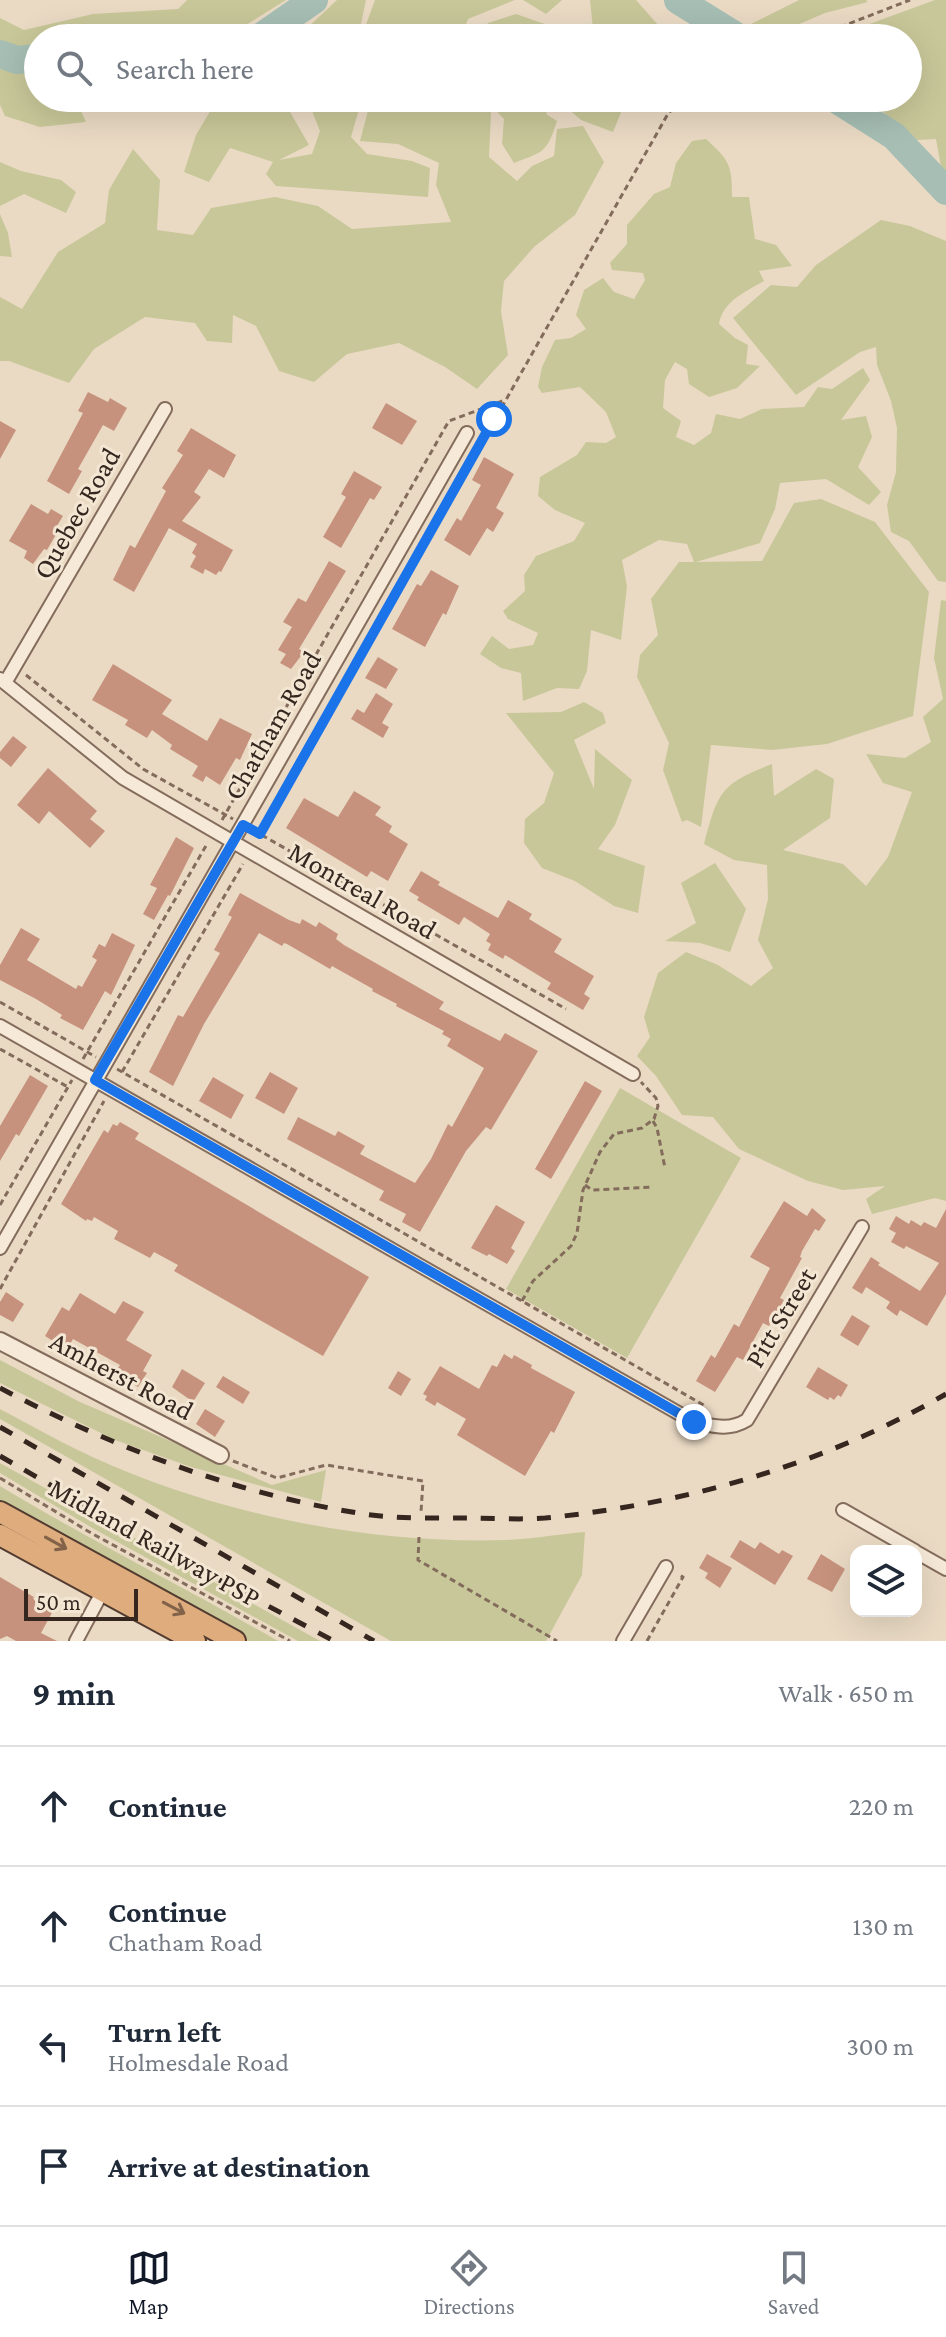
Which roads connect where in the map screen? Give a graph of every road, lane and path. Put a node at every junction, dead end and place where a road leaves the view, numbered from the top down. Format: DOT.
graph roads {
  1 [pos="910,0"];
  2 [pos="848,24"];
  3 [pos="669,112"];
  4 [pos="505,400"];
  5 [pos="165,409"];
  6 [pos="467,433"];
  7 [pos="23,672"];
  8 [pos="2,681"];
  9 [pos="225,815"];
  10 [pos="243,825"];
  11 [pos="214,831"];
  12 [pos="260,834"];
  13 [pos="233,842"];
  14 [pos="245,860"];
  15 [pos="0,1002"];
  16 [pos="566,1009"];
  17 [pos="0,1026"];
  18 [pos="0,1049"];
  19 [pos="88,1052"];
  20 [pos="106,1062"];
  21 [pos="77,1070"];
  22 [pos="122,1072"];
  23 [pos="633,1074"];
  24 [pos="95,1080"];
  25 [pos="68,1087"];
  26 [pos="104,1101"];
  27 [pos="652,1121"];
  28 [pos="665,1168"];
  29 [pos="585,1185"];
  30 [pos="652,1187"];
  31 [pos="0,1205"];
  32 [pos="862,1227"];
  33 [pos="0,1248"];
  34 [pos="0,1289"];
  35 [pos="522,1301"];
  36 [pos="0,1341"];
  37 [pos="707,1407"];
  38 [pos="220,1455"];
  39 [pos="0,1478"];
  40 [pos="843,1510"];
  41 [pos="0,1512"];
  42 [pos="421,1512"];
  43 [pos="0,1535"];
  44 [pos="419,1537"];
  45 [pos="904,1545"];
  46 [pos="922,1555"];
  47 [pos="666,1567"];
  48 [pos="946,1569"];
  49 [pos="107,1583"];
  50 [pos="76,1641"];
  51 [pos="195,1641"];
  52 [pos="235,1641"];
  53 [pos="290,1641"];
  54 [pos="557,1641"];
  55 [pos="623,1641"];
  56 [pos="647,1641"];
  1 -- 2 [label="path"];
  3 -- 4 [label="path"];
  4 -- 9 [label="path"];
  4 -- 12 [label="path"];
  5 -- 8 [label="street, Quebec Road"];
  6 -- 10 [label="street, Chatham Road"];
  7 -- 9 [label="path"];
  8 -- 11 [label="street, Montreal Road"];
  9 -- 10 [label="path"];
  9 -- 11 [label="path"];
  10 -- 12 [label="path"];
  10 -- 13 [label="street, Chatham Road"];
  11 -- 13 [label="street, Montreal Road"];
  11 -- 19 [label="path"];
  12 -- 16 [label="path"];
  13 -- 20 [label="street, Chatham Road"];
  13 -- 23 [label="street, Montreal Road"];
  14 -- 22 [label="path"];
  15 -- 19 [label="path"];
  17 -- 21 [label="street"];
  18 -- 25 [label="path"];
  19 -- 20 [label="path"];
  19 -- 21 [label="path"];
  20 -- 22 [label="path"];
  20 -- 24 [label="street, Chatham Road"];
  21 -- 24 [label="street"];
  21 -- 25 [label="path"];
  22 -- 35 [label="path"];
  23 -- 27 [label="path"];
  24 -- 32 [label="street, Pitt Street"];
  24 -- 33 [label="street, Chatham Road"];
  25 -- 31 [label="path"];
  26 -- 34 [label="path"];
  27 -- 28 [label="path"];
  27 -- 29 [label="path"];
  29 -- 30 [label="path"];
  29 -- 35 [label="path"];
  35 -- 37 [label="path"];
  36 -- 38 [label="street, Amherst Road"];
  38 -- 42 [label="path"];
  39 -- 53 [label="path, Midland Railway PSP"];
  40 -- 45 [label="street"];
  41 -- 49 [label="highway, one-way"];
  43 -- 49 [label="highway"];
  44 -- 54 [label="path"];
  46 -- 48 [label="street"];
  47 -- 55 [label="street"];
  47 -- 56 [label="path"];
  49 -- 50 [label="street"];
  49 -- 51 [label="highway"];
  49 -- 52 [label="highway, one-way"];
}
